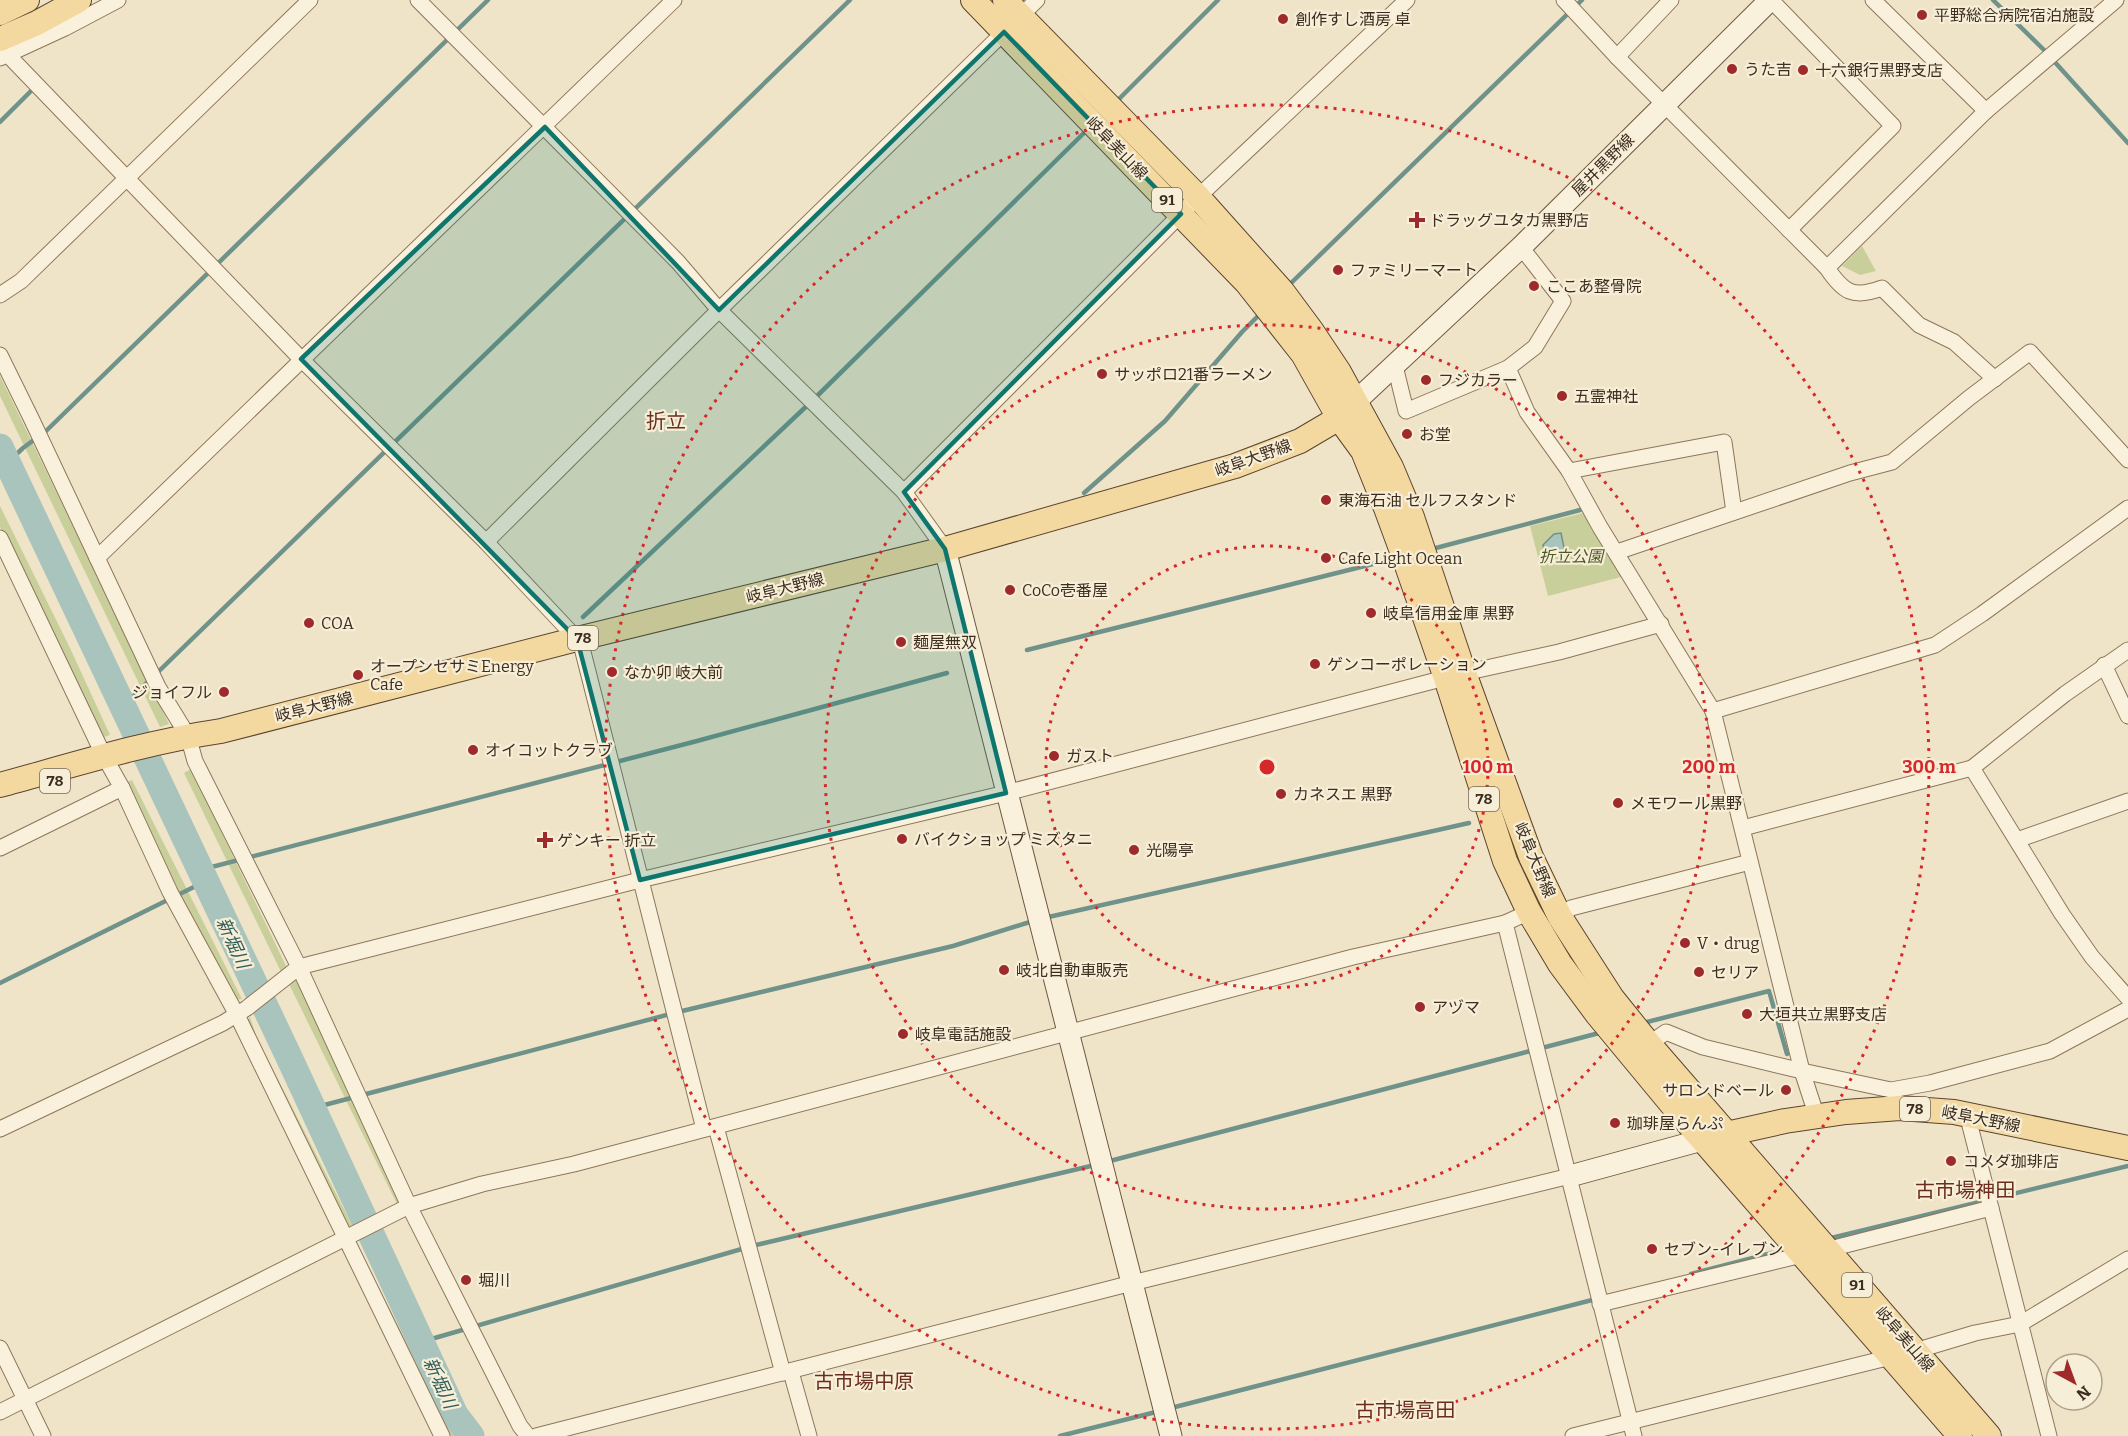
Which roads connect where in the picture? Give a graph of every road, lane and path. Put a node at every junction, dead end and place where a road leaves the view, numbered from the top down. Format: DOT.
graph roads {
  1 [pos="27,0"];
  2 [pos="79,0"];
  3 [pos="118,0"];
  4 [pos="310,0"];
  5 [pos="418,0"];
  6 [pos="674,0"];
  7 [pos="973,0"];
  8 [pos="1407,0"];
  9 [pos="1564,0"];
  10 [pos="1671,0"];
  11 [pos="1770,0"];
  12 [pos="1872,0"];
  13 [pos="2116,0"];
  14 [pos="1017,12"];
  15 [pos="0,13"];
  16 [pos="3,51"];
  17 [pos="1617,57"];
  18 [pos="1664,104"];
  19 [pos="1986,111"];
  20 [pos="545,127"];
  21 [pos="129,178"];
  22 [pos="1198,197"];
  23 [pos="1181,214"];
  24 [pos="1789,230"];
  25 [pos="1521,247"];
  26 [pos="1827,268"];
  27 [pos="0,295"];
  28 [pos="719,310"];
  29 [pos="0,356"];
  30 [pos="301,358"];
  31 [pos="1395,366"];
  32 [pos="1508,368"];
  33 [pos="1995,379"];
  34 [pos="1347,410"];
  35 [pos="2128,460"];
  36 [pos="1569,471"];
  37 [pos="904,492"];
  38 [pos="2128,508"];
  39 [pos="1734,512"];
  40 [pos="486,542"];
  41 [pos="1,544"];
  42 [pos="945,549"];
  43 [pos="1617,552"];
  44 [pos="97,558"];
  45 [pos="1661,624"];
  46 [pos="577,639"];
  47 [pos="2128,650"];
  48 [pos="2104,665"];
  49 [pos="1455,676"];
  50 [pos="1713,711"];
  51 [pos="2128,717"];
  52 [pos="186,741"];
  53 [pos="1972,768"];
  54 [pos="112,770"];
  55 [pos="0,785"];
  56 [pos="1006,793"];
  57 [pos="0,796"];
  58 [pos="2128,801"];
  59 [pos="1743,828"];
  60 [pos="2017,840"];
  61 [pos="0,848"];
  62 [pos="1750,862"];
  63 [pos="640,880"];
  64 [pos="1529,912"];
  65 [pos="1560,917"];
  66 [pos="1505,923"];
  67 [pos="292,971"];
  68 [pos="2128,998"];
  69 [pos="2128,1009"];
  70 [pos="242,1011"];
  71 [pos="1070,1033"];
  72 [pos="1649,1044"];
  73 [pos="1802,1071"];
  74 [pos="1967,1114"];
  75 [pos="1817,1117"];
  76 [pos="0,1128"];
  77 [pos="710,1128"];
  78 [pos="1726,1134"];
  79 [pos="1702,1140"];
  80 [pos="2128,1148"];
  81 [pos="1570,1176"];
  82 [pos="1990,1202"];
  83 [pos="405,1208"];
  84 [pos="350,1238"];
  85 [pos="1826,1250"];
  86 [pos="1802,1255"];
  87 [pos="2128,1259"];
  88 [pos="1132,1283"];
  89 [pos="1600,1304"];
  90 [pos="2020,1324"];
  91 [pos="0,1348"];
  92 [pos="1915,1351"];
  93 [pos="1892,1357"];
  94 [pos="787,1372"];
  95 [pos="26,1400"];
  96 [pos="0,1412"];
  97 [pos="1632,1429"];
  98 [pos="43,1436"];
  99 [pos="442,1436"];
  100 [pos="528,1436"];
  101 [pos="536,1436"];
  102 [pos="808,1436"];
  103 [pos="1171,1436"];
  104 [pos="1573,1436"];
  105 [pos="1960,1436"];
  106 [pos="1989,1436"];
  107 [pos="2049,1436"];
  1 -- 15 [label="main road"];
  2 -- 16 [label="main road"];
  3 -- 16 [label="street"];
  4 -- 21 [label="street"];
  5 -- 20 [label="street"];
  6 -- 20 [label="street"];
  7 -- 14 [label="main road, 岐阜美山線 / 91"];
  8 -- 22 [label="street"];
  9 -- 17 [label="street"];
  10 -- 17 [label="street"];
  11 -- 18 [label="street, 屋井黒野線"];
  11 -- 24 [label="street"];
  12 -- 19 [label="street"];
  13 -- 19 [label="street"];
  14 -- 22 [label="main road, 岐阜美山線 / 91"];
  14 -- 23 [label="main road, 岐阜美山線 / 91"];
  14 -- 28 [label="street"];
  16 -- 21 [label="street"];
  17 -- 18 [label="street"];
  18 -- 24 [label="street"];
  18 -- 25 [label="street, 屋井黒野線"];
  19 -- 26 [label="street"];
  20 -- 28 [label="street"];
  20 -- 30 [label="street"];
  21 -- 27 [label="street"];
  21 -- 30 [label="street"];
  22 -- 23 [label="street"];
  22 -- 34 [label="main road, 岐阜美山線 / 91"];
  23 -- 34 [label="main road, 岐阜美山線 / 91"];
  23 -- 37 [label="street"];
  24 -- 26 [label="street"];
  25 -- 31 [label="street, 屋井黒野線"];
  25 -- 32 [label="street"];
  26 -- 33 [label="street"];
  28 -- 37 [label="street"];
  28 -- 40 [label="street"];
  29 -- 44 [label="street"];
  30 -- 40 [label="street"];
  30 -- 44 [label="street"];
  31 -- 32 [label="street"];
  31 -- 34 [label="street, 屋井黒野線"];
  32 -- 36 [label="street"];
  33 -- 35 [label="street"];
  33 -- 39 [label="street"];
  34 -- 42 [label="main road, 岐阜大野線 / 78"];
  34 -- 49 [label="main road, 岐阜大野線 / 78"];
  36 -- 39 [label="street"];
  36 -- 43 [label="street"];
  37 -- 42 [label="street"];
  38 -- 50 [label="street"];
  39 -- 43 [label="street"];
  40 -- 46 [label="street"];
  41 -- 54 [label="street"];
  42 -- 46 [label="main road, 岐阜大野線 / 78"];
  42 -- 56 [label="street"];
  43 -- 45 [label="street"];
  44 -- 52 [label="street"];
  45 -- 49 [label="street"];
  45 -- 50 [label="street"];
  46 -- 52 [label="main road, 岐阜大野線 / 78"];
  46 -- 63 [label="street"];
  47 -- 48 [label="street"];
  48 -- 51 [label="street"];
  48 -- 53 [label="street"];
  49 -- 56 [label="street"];
  49 -- 64 [label="main road, 岐阜大野線 / 78"];
  49 -- 65 [label="main road, 岐阜大野線 / 78"];
  50 -- 59 [label="street"];
  52 -- 54 [label="main road, 岐阜大野線 / 78"];
  52 -- 67 [label="street"];
  53 -- 59 [label="street"];
  53 -- 60 [label="street"];
  54 -- 55 [label="main road, 岐阜大野線 / 78"];
  54 -- 57 [label="main road, 岐阜大野線 / 78"];
  54 -- 61 [label="street"];
  54 -- 70 [label="street"];
  56 -- 63 [label="street"];
  56 -- 71 [label="street"];
  58 -- 60 [label="street"];
  59 -- 62 [label="street"];
  60 -- 68 [label="street"];
  62 -- 65 [label="street"];
  62 -- 73 [label="street"];
  63 -- 67 [label="street"];
  63 -- 77 [label="street"];
  64 -- 66 [label="street"];
  64 -- 79 [label="main road, 岐阜大野線 / 78"];
  65 -- 72 [label="main road, 岐阜大野線 / 78"];
  66 -- 71 [label="street"];
  66 -- 81 [label="street"];
  67 -- 70 [label="street"];
  67 -- 83 [label="street"];
  69 -- 73 [label="street"];
  70 -- 76 [label="street"];
  70 -- 84 [label="street"];
  71 -- 77 [label="street"];
  71 -- 88 [label="street"];
  72 -- 73 [label="street"];
  72 -- 78 [label="main road, 岐阜大野線 / 78"];
  73 -- 75 [label="street"];
  74 -- 75 [label="main road, 岐阜大野線 / 78"];
  74 -- 80 [label="main road, 岐阜大野線 / 78"];
  74 -- 82 [label="street"];
  75 -- 78 [label="main road, 岐阜大野線 / 78"];
  77 -- 83 [label="street"];
  77 -- 94 [label="street"];
  78 -- 79 [label="main road, 岐阜大野線 / 78"];
  78 -- 85 [label="main road, 岐阜美山線 / 91"];
  79 -- 81 [label="street"];
  79 -- 86 [label="main road, 岐阜美山線 / 91"];
  81 -- 88 [label="street"];
  81 -- 89 [label="street"];
  82 -- 85 [label="street"];
  82 -- 90 [label="street"];
  83 -- 84 [label="street"];
  83 -- 100 [label="street"];
  84 -- 95 [label="street"];
  84 -- 99 [label="street"];
  85 -- 92 [label="main road, 岐阜美山線 / 91"];
  86 -- 89 [label="street"];
  86 -- 93 [label="main road, 岐阜美山線 / 91"];
  87 -- 90 [label="street"];
  88 -- 94 [label="street"];
  88 -- 103 [label="street"];
  89 -- 97 [label="street"];
  90 -- 92 [label="street"];
  90 -- 107 [label="street"];
  91 -- 95 [label="street"];
  92 -- 93 [label="street"];
  92 -- 106 [label="main road, 岐阜美山線 / 91"];
  93 -- 97 [label="street"];
  93 -- 105 [label="main road, 岐阜美山線 / 91"];
  94 -- 101 [label="street"];
  94 -- 102 [label="street"];
  95 -- 96 [label="street"];
  95 -- 98 [label="street"];
  97 -- 104 [label="street"];
}
